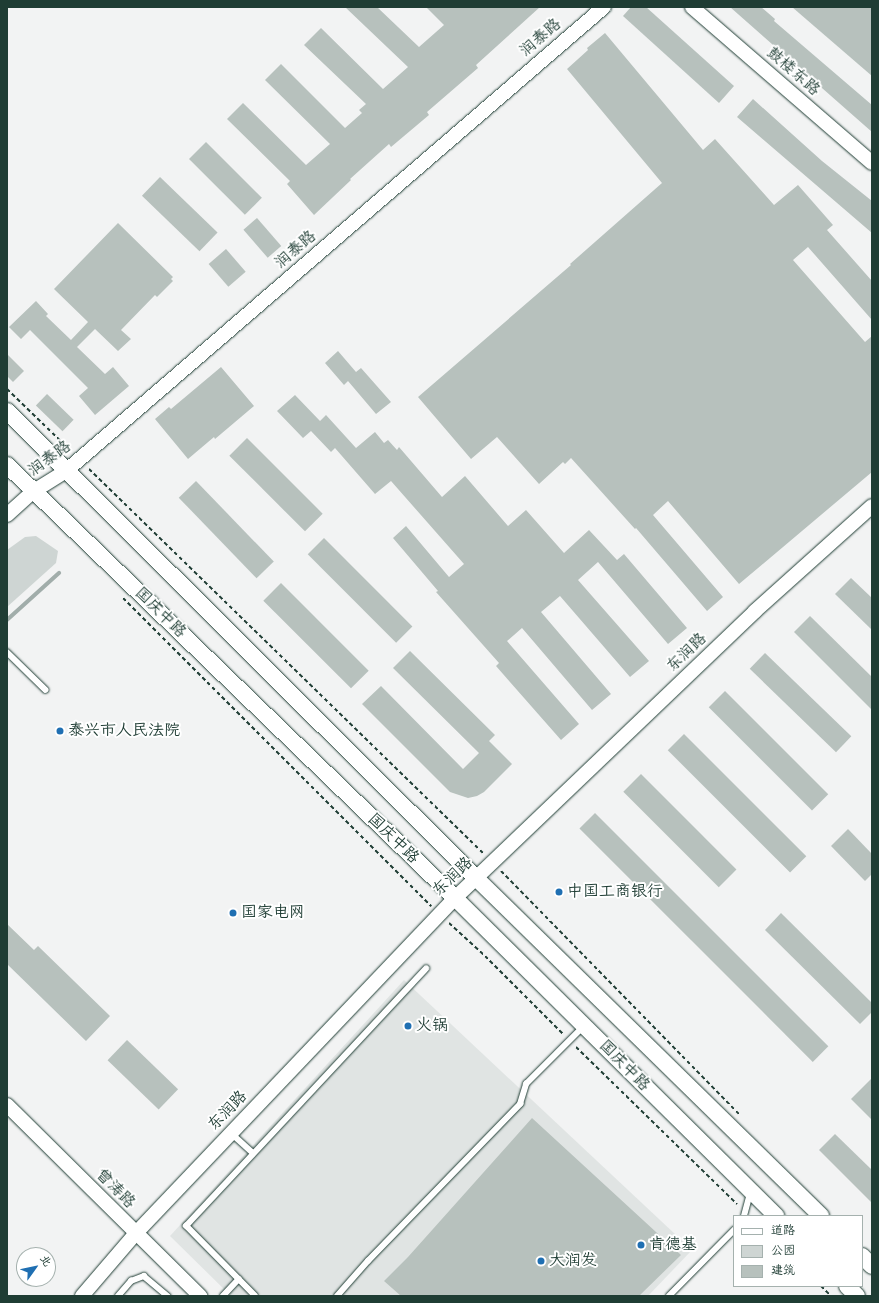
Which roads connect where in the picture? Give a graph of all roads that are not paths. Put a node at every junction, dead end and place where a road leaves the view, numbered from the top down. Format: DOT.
graph roads {
  1 [pos="604,7"];
  2 [pos="692,7"];
  3 [pos="872,163"];
  4 [pos="7,411"];
  5 [pos="7,465"];
  6 [pos="73,465"];
  7 [pos="34,491"];
  8 [pos="872,506"];
  9 [pos="7,515"];
  10 [pos="7,652"];
  11 [pos="46,690"];
  12 [pos="476,878"];
  13 [pos="455,898"];
  14 [pos="426,968"];
  15 [pos="584,1026"];
  16 [pos="7,1105"];
  17 [pos="231,1133"];
  18 [pos="253,1153"];
  19 [pos="751,1191"];
  20 [pos="745,1214"];
  21 [pos="775,1215"];
  22 [pos="820,1215"];
  23 [pos="733,1231"];
  24 [pos="136,1233"];
  25 [pos="863,1257"];
  26 [pos="872,1266"];
  27 [pos="239,1279"];
  28 [pos="848,1287"];
  29 [pos="82,1296"];
  30 [pos="118,1296"];
  31 [pos="168,1296"];
  32 [pos="200,1296"];
  33 [pos="223,1296"];
  34 [pos="255,1296"];
  35 [pos="337,1296"];
  36 [pos="669,1296"];
  37 [pos="857,1296"];
  1 -- 6 [label="street, 润泰路"];
  2 -- 3 [label="street, 鼓楼东路"];
  4 -- 6 [label="main road"];
  5 -- 7 [label="main road, 国庆中路"];
  6 -- 7 [label="street, 润泰路"];
  6 -- 12 [label="main road"];
  7 -- 9 [label="street, 润泰路"];
  7 -- 13 [label="main road, 国庆中路"];
  8 -- 12 [label="street, 东润路"];
  10 -- 11 [label="lane"];
  12 -- 13 [label="street, 东润路"];
  12 -- 22 [label="main road"];
  13 -- 15 [label="main road, 国庆中路"];
  13 -- 17 [label="street, 东润路"];
  14 -- 18 [label="lane"];
  15 -- 19 [label="main road, 国庆中路"];
  15 -- 35 [label="lane"];
  16 -- 24 [label="street, 曾涛路"];
  17 -- 18 [label="lane"];
  17 -- 24 [label="street, 东润路"];
  18 -- 27 [label="lane"];
  19 -- 20 [label="lane"];
  19 -- 21 [label="main road, 国庆中路"];
  23 -- 36 [label="lane"];
  24 -- 29 [label="street, 东润路"];
  24 -- 32 [label="street, 曾涛路"];
  25 -- 26 [label="main road"];
  27 -- 33 [label="lane"];
  27 -- 34 [label="lane"];
  28 -- 37 [label="main road"];
  30 -- 31 [label="lane"];
}
